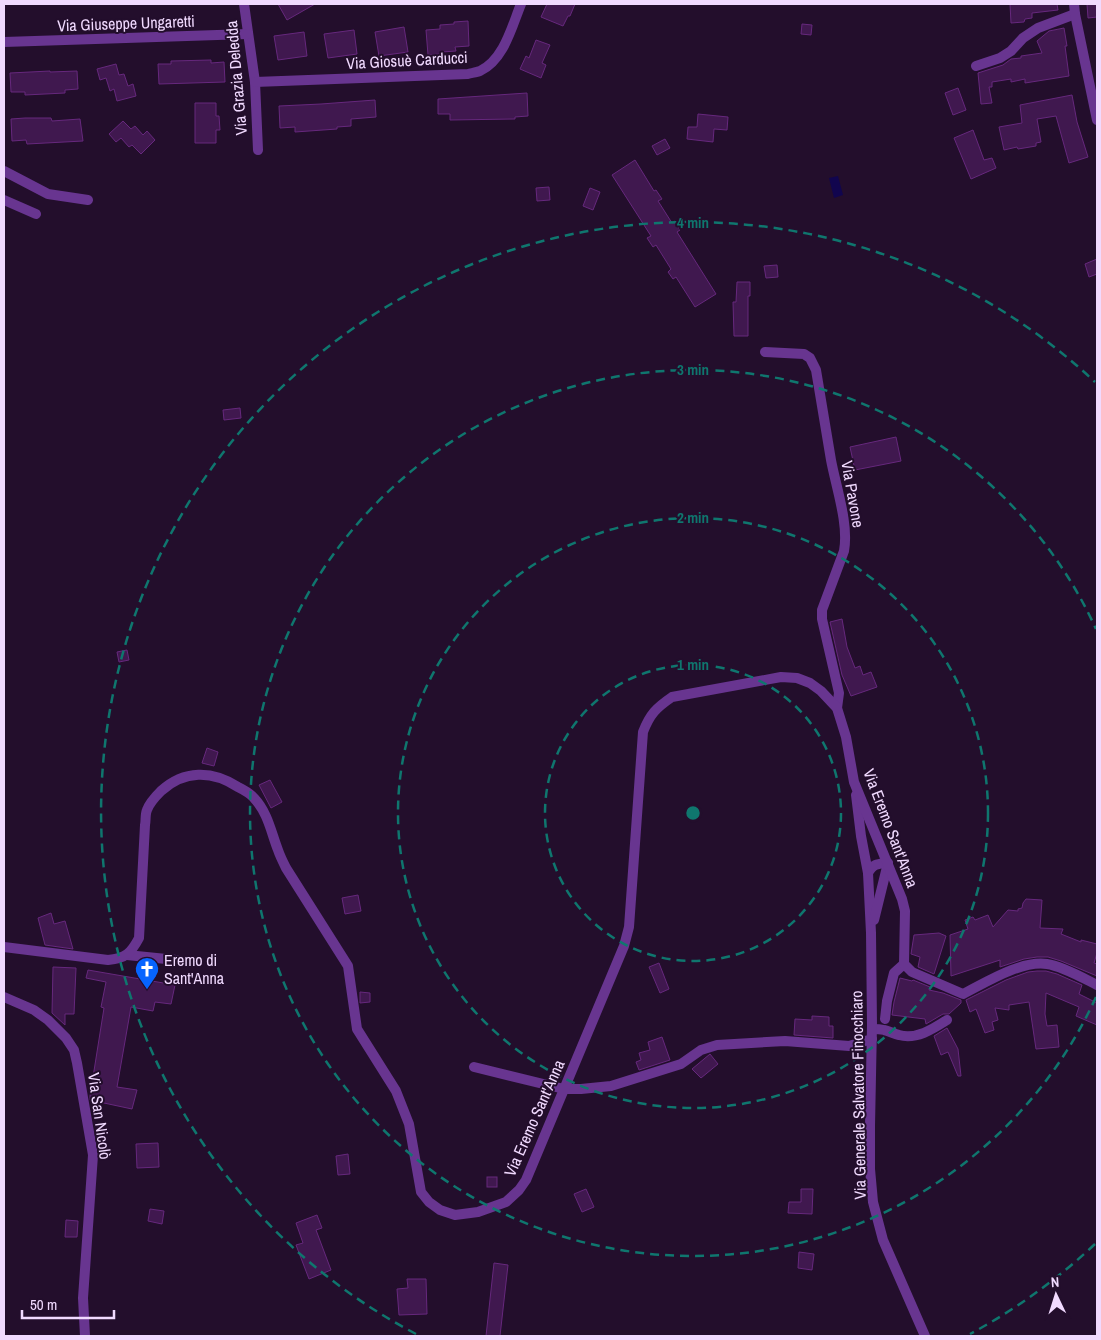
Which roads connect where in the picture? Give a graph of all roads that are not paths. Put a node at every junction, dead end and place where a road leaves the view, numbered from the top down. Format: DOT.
graph roads {
  1 [pos="244,4"];
  2 [pos="521,4"];
  3 [pos="1075,9"];
  4 [pos="248,34"];
  5 [pos="4,42"];
  6 [pos="976,66"];
  7 [pos="255,82"];
  8 [pos="1097,120"];
  9 [pos="258,150"];
  10 [pos="4,172"];
  11 [pos="4,200"];
  12 [pos="88,200"];
  13 [pos="36,214"];
  14 [pos="765,352"];
  15 [pos="837,708"];
  16 [pos="854,782"];
  17 [pos="888,863"];
  18 [pos="868,873"];
  19 [pos="871,933"];
  20 [pos="4,947"];
  21 [pos="128,955"];
  22 [pos="176,960"];
  23 [pos="904,964"];
  24 [pos="1097,985"];
  25 [pos="4,998"];
  26 [pos="885,1019"];
  27 [pos="947,1020"];
  28 [pos="872,1034"];
  29 [pos="474,1067"];
  30 [pos="564,1089"];
  31 [pos="84,1336"];
  32 [pos="925,1336"];
  1 -- 4 [label="street, Via Grazia Deledda"];
  2 -- 7 [label="street, Via Giosuè Carducci"];
  3 -- 6 [label="street"];
  3 -- 8 [label="street"];
  4 -- 5 [label="street, Via Giuseppe Ungaretti"];
  4 -- 7 [label="street, Via Grazia Deledda"];
  7 -- 9 [label="street, Via Grazia Deledda"];
  10 -- 12 [label="street"];
  11 -- 13 [label="street"];
  14 -- 15 [label="street, Via Pavone"];
  15 -- 16 [label="street, Via Eremo Sant'Anna"];
  15 -- 30 [label="street, Via Eremo Sant'Anna"];
  16 -- 17 [label="street, Via Eremo Sant'Anna"];
  16 -- 18 [label="street"];
  17 -- 18 [label="street"];
  17 -- 19 [label="street"];
  17 -- 23 [label="street, Via Eremo Sant'Anna"];
  18 -- 19 [label="street"];
  19 -- 28 [label="street, Via Generale Salvatore Finocchiaro"];
  20 -- 21 [label="street"];
  21 -- 22 [label="street"];
  21 -- 30 [label="street, Via Eremo Sant'Anna"];
  23 -- 24 [label="street"];
  23 -- 26 [label="street"];
  25 -- 31 [label="street, Via San Nicolò"];
  27 -- 28 [label="street"];
  28 -- 30 [label="street"];
  28 -- 32 [label="street, Via Generale Salvatore Finocchiaro"];
  29 -- 30 [label="street"];
}
